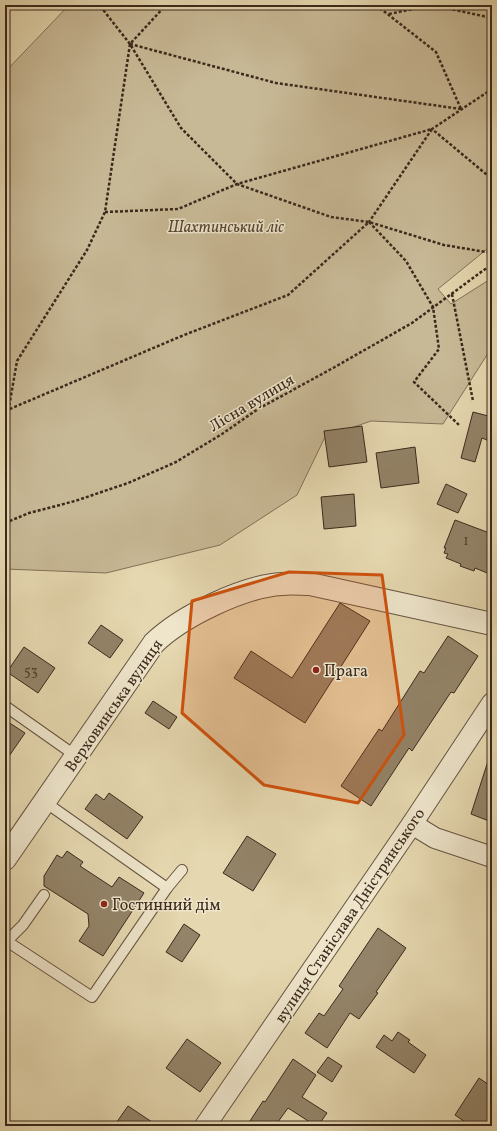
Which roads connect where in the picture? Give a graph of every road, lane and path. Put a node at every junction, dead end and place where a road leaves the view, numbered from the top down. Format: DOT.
graph roads {
  1 [pos="104,5"];
  2 [pos="166,5"];
  3 [pos="376,5"];
  4 [pos="432,5"];
  5 [pos="388,14"];
  6 [pos="492,18"];
  7 [pos="130,44"];
  8 [pos="492,89"];
  9 [pos="461,109"];
  10 [pos="432,129"];
  11 [pos="492,179"];
  12 [pos="236,184"];
  13 [pos="105,212"];
  14 [pos="369,222"];
  15 [pos="492,253"];
  16 [pos="492,264"];
  17 [pos="452,294"];
  18 [pos="433,307"];
  19 [pos="473,401"];
  20 [pos="7,411"];
  21 [pos="459,425"];
  22 [pos="5,430"];
  23 [pos="5,523"];
  24 [pos="492,624"];
  25 [pos="492,703"];
  26 [pos="5,706"];
  27 [pos="76,756"];
  28 [pos="45,802"];
  29 [pos="412,824"];
  30 [pos="492,857"];
  31 [pos="5,859"];
  32 [pos="182,870"];
  33 [pos="167,888"];
  34 [pos="44,895"];
  35 [pos="6,940"];
  36 [pos="205,1126"];
  1 -- 7 [label="path"];
  2 -- 7 [label="path"];
  3 -- 5 [label="path"];
  4 -- 5 [label="path"];
  4 -- 6 [label="path"];
  5 -- 9 [label="path"];
  7 -- 9 [label="path"];
  7 -- 12 [label="path"];
  7 -- 13 [label="path"];
  8 -- 9 [label="path"];
  9 -- 10 [label="path"];
  10 -- 11 [label="path"];
  10 -- 12 [label="path"];
  10 -- 14 [label="path"];
  12 -- 13 [label="path"];
  12 -- 14 [label="path"];
  13 -- 20 [label="path"];
  14 -- 15 [label="path"];
  14 -- 18 [label="path"];
  14 -- 20 [label="path"];
  16 -- 17 [label="path, Лісна вулиця"];
  17 -- 18 [label="path, Лісна вулиця"];
  17 -- 19 [label="path"];
  18 -- 21 [label="path"];
  18 -- 23 [label="path, Лісна вулиця"];
  20 -- 22 [label="path"];
  24 -- 27 [label="street, Верховинська вулиця"];
  25 -- 29 [label="street, вулиця Станіслава Дністрянського"];
  26 -- 27 [label="lane"];
  27 -- 28 [label="street, Верховинська вулиця"];
  28 -- 31 [label="street, Верховинська вулиця"];
  28 -- 33 [label="lane"];
  29 -- 30 [label="street"];
  29 -- 36 [label="street, вулиця Станіслава Дністрянського"];
  32 -- 33 [label="lane"];
  33 -- 35 [label="lane"];
  34 -- 35 [label="lane"];
}
